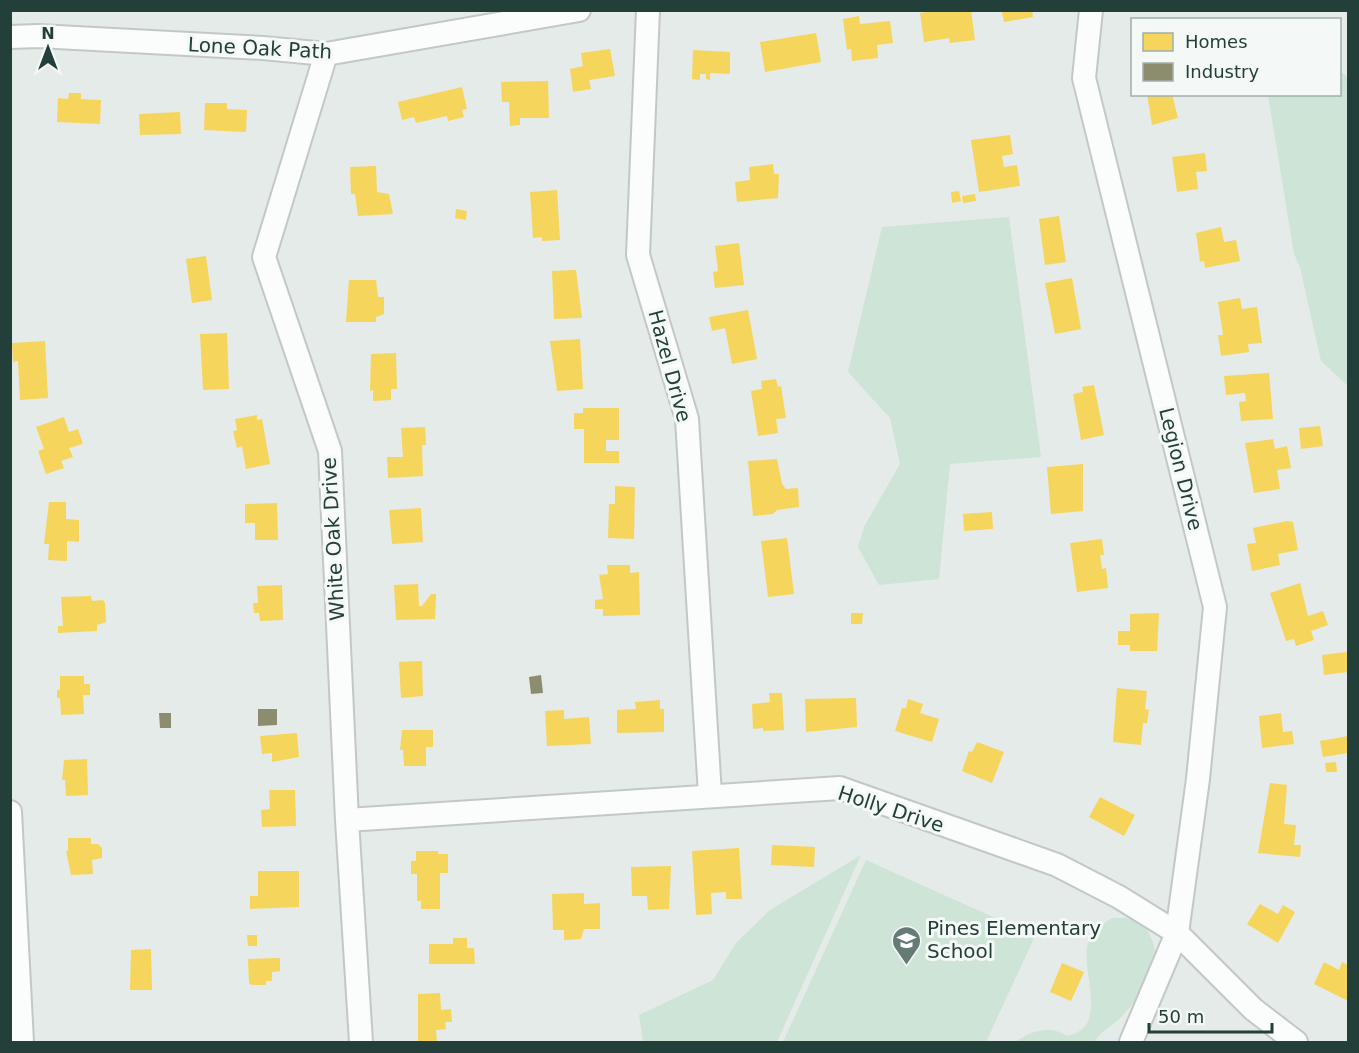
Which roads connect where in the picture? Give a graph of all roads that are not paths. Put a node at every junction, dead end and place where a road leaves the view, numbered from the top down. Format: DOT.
graph roads {
  1 [pos="579,10"];
  2 [pos="648,10"];
  3 [pos="1091,10"];
  4 [pos="10,37"];
  5 [pos="326,54"];
  6 [pos="710,795"];
  7 [pos="10,812"];
  8 [pos="347,820"];
  9 [pos="1177,933"];
  10 [pos="22,1042"];
  11 [pos="361,1042"];
  12 [pos="1132,1042"];
  13 [pos="1296,1042"];
  1 -- 5 [label="street, Lone Oak Path"];
  2 -- 6 [label="street, Hazel Drive"];
  3 -- 9 [label="street, Legion Drive"];
  4 -- 5 [label="street, Lone Oak Path"];
  5 -- 8 [label="street, White Oak Drive"];
  6 -- 8 [label="street, Holly Drive"];
  6 -- 9 [label="street, Holly Drive"];
  7 -- 10 [label="street"];
  8 -- 11 [label="street, White Oak Drive"];
  9 -- 12 [label="street, Legion Drive"];
  9 -- 13 [label="street, Holly Drive"];
}
